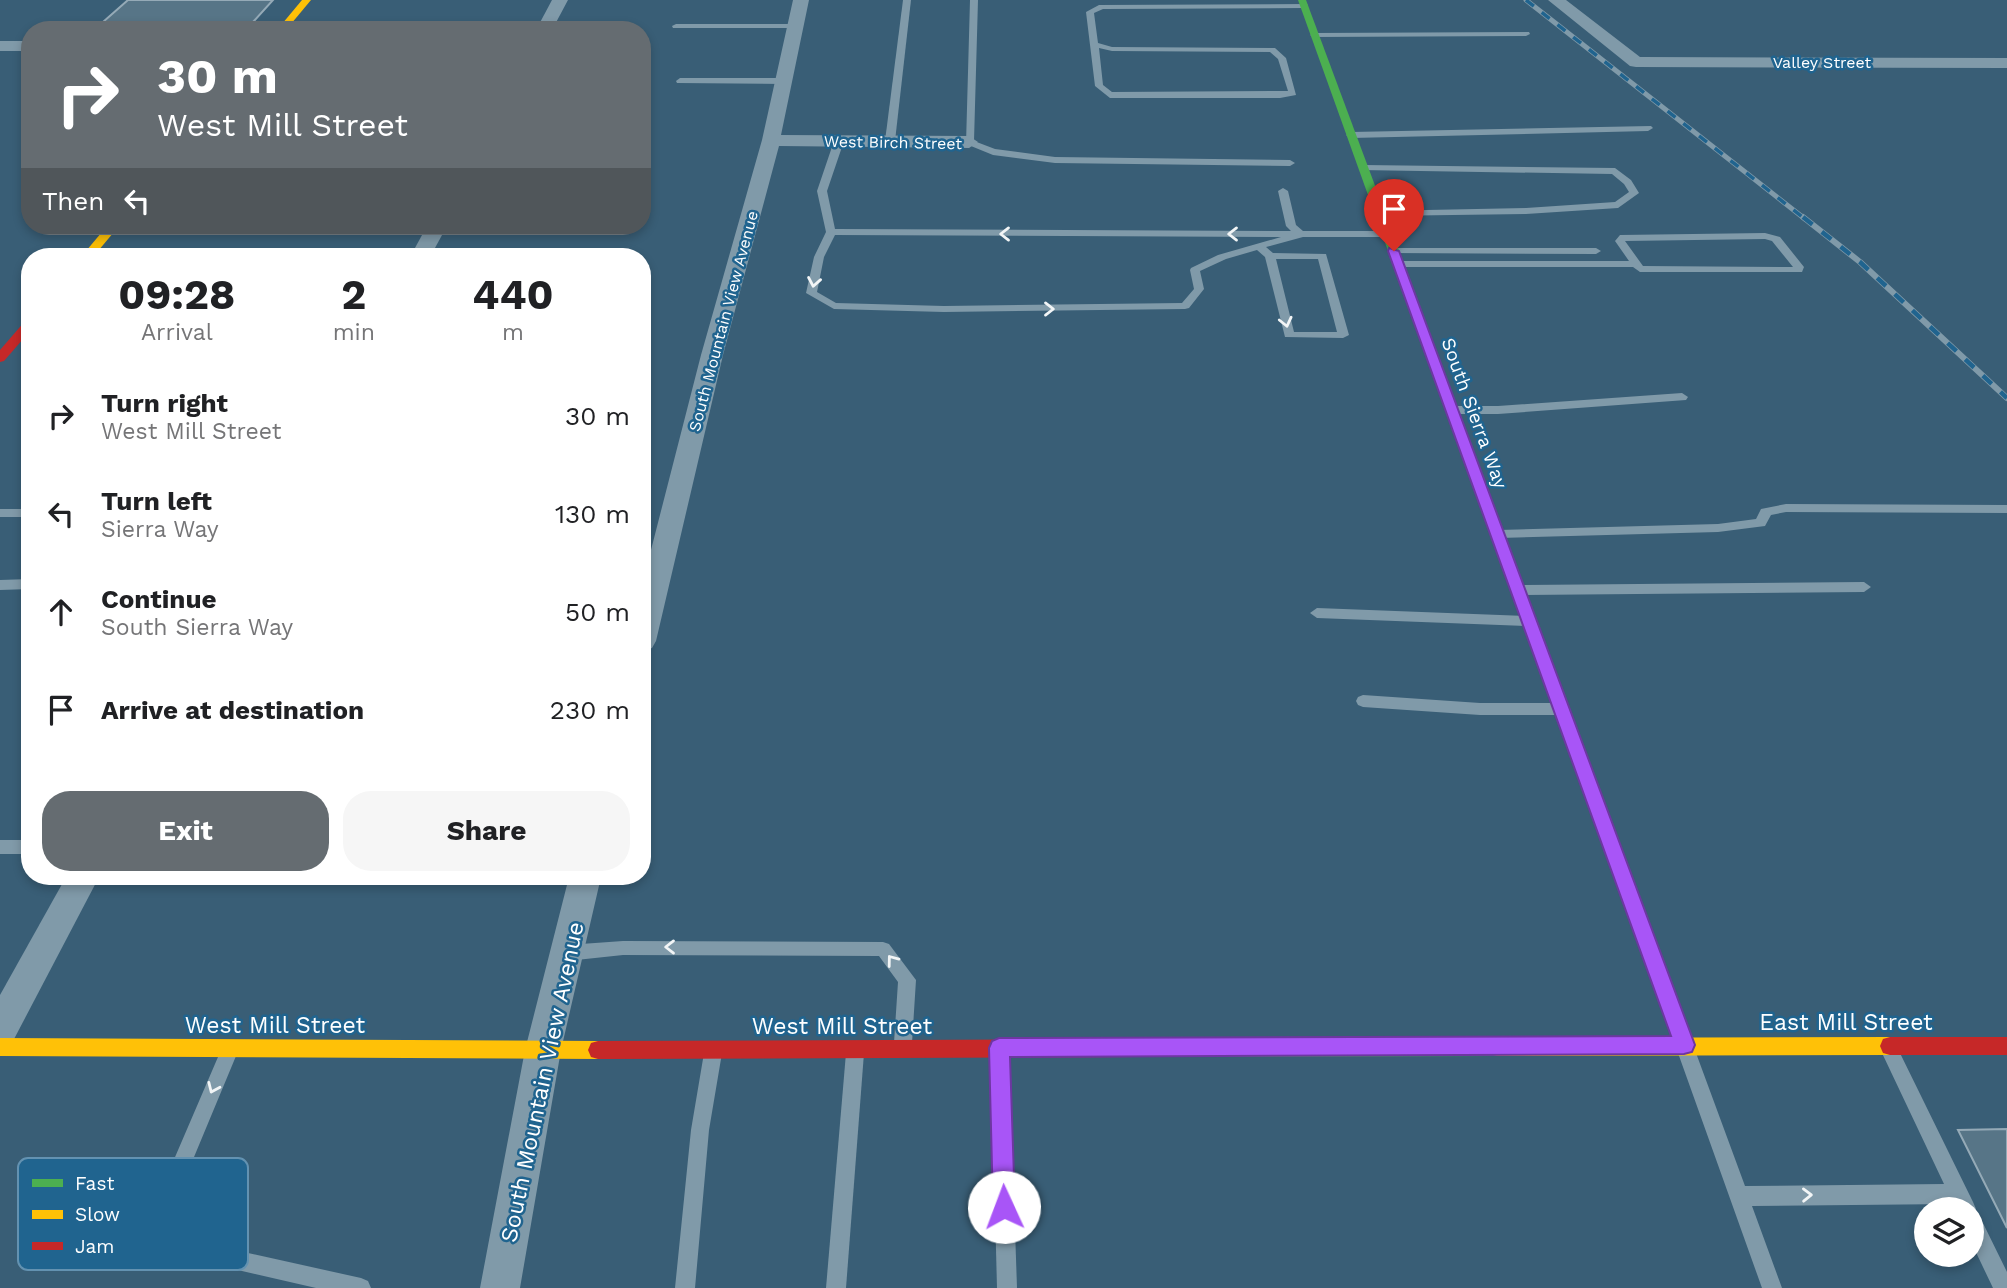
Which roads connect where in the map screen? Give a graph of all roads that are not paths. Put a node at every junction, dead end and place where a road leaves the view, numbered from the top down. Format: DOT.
graph roads {
  1 [pos="307,0"];
  2 [pos="560,0"];
  3 [pos="802,0"];
  4 [pos="907,0"];
  5 [pos="974,0"];
  6 [pos="1089,0"];
  7 [pos="1556,0"];
  8 [pos="1303,3"];
  9 [pos="1094,11"];
  10 [pos="289,21"];
  11 [pos="549,21"];
  12 [pos="676,26"];
  13 [pos="796,26"];
  14 [pos="1526,34"];
  15 [pos="1314,35"];
  16 [pos="1094,44"];
  17 [pos="21,48"];
  18 [pos="3,49"];
  19 [pos="2007,63"];
  20 [pos="680,81"];
  21 [pos="784,81"];
  22 [pos="1648,128"];
  23 [pos="1351,135"];
  24 [pos="771,140"];
  25 [pos="838,141"];
  26 [pos="890,141"];
  27 [pos="968,142"];
  28 [pos="1290,163"];
  29 [pos="1363,168"];
  30 [pos="1283,191"];
  31 [pos="1380,212"];
  32 [pos="831,232"];
  33 [pos="1301,234"];
  34 [pos="1387,234"];
  35 [pos="1259,247"];
  36 [pos="1596,251"];
  37 [pos="1270,256"];
  38 [pos="1396,257"];
  39 [pos="1635,264"];
  40 [pos="21,340"];
  41 [pos="0,358"];
  42 [pos="1682,397"];
  43 [pos="1452,410"];
  44 [pos="2007,509"];
  45 [pos="0,513"];
  46 [pos="21,513"];
  47 [pos="1497,534"];
  48 [pos="21,584"];
  49 [pos="0,585"];
  50 [pos="1864,587"];
  51 [pos="1518,590"];
  52 [pos="651,604"];
  53 [pos="1317,613"];
  54 [pos="1529,621"];
  55 [pos="1363,701"];
  56 [pos="1561,709"];
  57 [pos="0,847"];
  58 [pos="21,847"];
  59 [pos="79,885"];
  60 [pos="583,885"];
  61 [pos="567,953"];
  62 [pos="0,1029"];
  63 [pos="1684,1045"];
  64 [pos="1887,1045"];
  65 [pos="2007,1046"];
  66 [pos="0,1047"];
  67 [pos="231,1048"];
  68 [pos="855,1048"];
  69 [pos="903,1048"];
  70 [pos="999,1048"];
  71 [pos="543,1049"];
  72 [pos="714,1049"];
  73 [pos="183,1158"];
  74 [pos="1739,1196"];
  75 [pos="1960,1197"];
  76 [pos="1914,1200"];
  77 [pos="1984,1247"];
  78 [pos="248,1263"];
  79 [pos="360,1288"];
  80 [pos="500,1288"];
  81 [pos="685,1288"];
  82 [pos="836,1288"];
  83 [pos="1007,1288"];
  84 [pos="1772,1288"];
  85 [pos="2004,1288"];
  1 -- 10 [label="street"];
  2 -- 11 [label="street"];
  3 -- 13 [label="street, South Mountain View Avenue"];
  4 -- 26 [label="lane"];
  5 -- 27 [label="lane"];
  6 -- 9 [label="lane"];
  7 -- 19 [label="street, Valley Street"];
  8 -- 9 [label="lane"];
  8 -- 15 [label="street, South Sierra Way"];
  9 -- 16 [label="lane"];
  12 -- 13 [label="lane"];
  13 -- 21 [label="street, South Mountain View Avenue"];
  14 -- 15 [label="lane"];
  15 -- 23 [label="street, South Sierra Way"];
  16 -- 16 [label="lane"];
  17 -- 18 [label="street"];
  20 -- 21 [label="lane"];
  21 -- 24 [label="street, South Mountain View Avenue"];
  22 -- 23 [label="lane"];
  23 -- 29 [label="street, South Sierra Way"];
  24 -- 25 [label="street, West Birch Street"];
  24 -- 52 [label="street, South Mountain View Avenue"];
  25 -- 26 [label="street, West Birch Street"];
  25 -- 32 [label="lane"];
  26 -- 27 [label="street, West Birch Street"];
  27 -- 28 [label="lane, West Birch Street"];
  29 -- 31 [label="street, South Sierra Way"];
  29 -- 31 [label="lane"];
  30 -- 33 [label="lane"];
  31 -- 34 [label="street, South Sierra Way"];
  33 -- 32 [label="lane, one-way"];
  32 -- 35 [label="lane, one-way"];
  33 -- 34 [label="lane"];
  33 -- 35 [label="lane"];
  34 -- 38 [label="street, South Sierra Way"];
  35 -- 37 [label="lane"];
  36 -- 38 [label="lane"];
  37 -- 37 [label="lane, one-way"];
  38 -- 39 [label="lane"];
  38 -- 43 [label="street, South Sierra Way"];
  39 -- 39 [label="lane"];
  40 -- 41 [label="street"];
  42 -- 43 [label="lane"];
  43 -- 47 [label="street, South Sierra Way"];
  44 -- 47 [label="lane"];
  45 -- 46 [label="lane"];
  47 -- 51 [label="street, South Sierra Way"];
  48 -- 49 [label="lane"];
  50 -- 51 [label="lane"];
  51 -- 54 [label="street, South Sierra Way"];
  53 -- 54 [label="lane"];
  54 -- 56 [label="street, South Sierra Way"];
  55 -- 56 [label="lane"];
  56 -- 63 [label="street, South Sierra Way"];
  57 -- 58 [label="lane"];
  59 -- 62 [label="street"];
  60 -- 61 [label="street, South Mountain View Avenue"];
  69 -- 61 [label="lane, one-way"];
  61 -- 71 [label="street, South Mountain View Avenue"];
  63 -- 64 [label="street, East Mill Street"];
  63 -- 70 [label="street, West Mill Street"];
  63 -- 74 [label="lane"];
  64 -- 65 [label="street, East Mill Street"];
  64 -- 75 [label="lane"];
  66 -- 67 [label="street, West Mill Street"];
  67 -- 71 [label="street, West Mill Street"];
  67 -- 73 [label="lane, one-way"];
  68 -- 69 [label="street, West Mill Street"];
  68 -- 72 [label="street, West Mill Street"];
  68 -- 82 [label="lane"];
  69 -- 70 [label="street, West Mill Street"];
  70 -- 83 [label="lane"];
  71 -- 72 [label="street, West Mill Street"];
  71 -- 80 [label="street, South Mountain View Avenue"];
  72 -- 81 [label="lane"];
  74 -- 76 [label="lane, one-way"];
  74 -- 84 [label="lane"];
  77 -- 85 [label="lane"];
  78 -- 79 [label="lane, one-way"];
}
